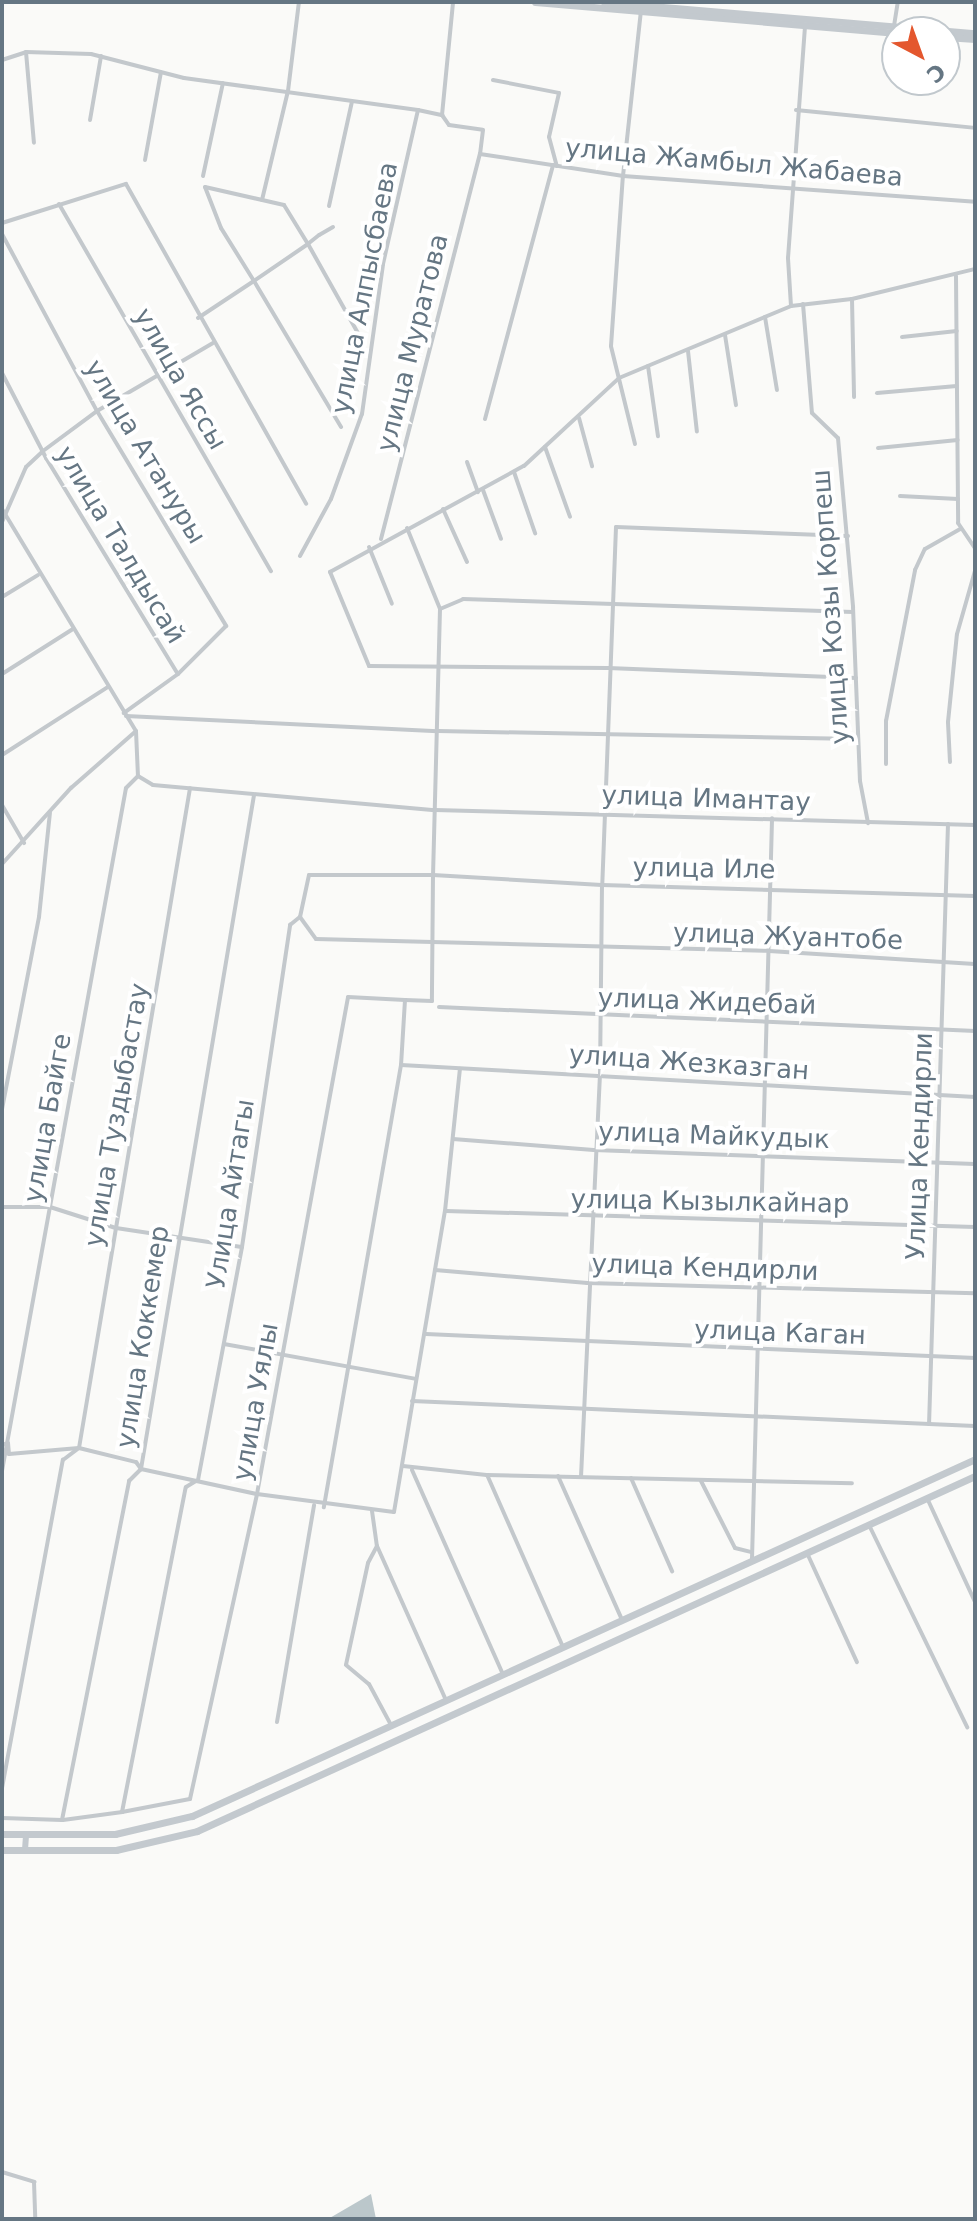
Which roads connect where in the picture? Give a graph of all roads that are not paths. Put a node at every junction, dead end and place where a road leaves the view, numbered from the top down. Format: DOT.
graph roads {
  1 [pos="299,2"];
  2 [pos="453,2"];
  3 [pos="535,2"];
  4 [pos="604,2"];
  5 [pos="642,6"];
  6 [pos="805,25"];
  7 [pos="881,29"];
  8 [pos="881,29"];
  9 [pos="26,52"];
  10 [pos="101,56"];
  11 [pos="2,60"];
  12 [pos="161,72"];
  13 [pos="493,80"];
  14 [pos="223,83"];
  15 [pos="288,91"];
  16 [pos="352,101"];
  17 [pos="418,110"];
  18 [pos="796,110"];
  19 [pos="442,115"];
  20 [pos="90,120"];
  21 [pos="975,128"];
  22 [pos="34,143"];
  23 [pos="480,154"];
  24 [pos="145,160"];
  25 [pos="555,166"];
  26 [pos="203,176"];
  27 [pos="623,176"];
  28 [pos="793,189"];
  29 [pos="262,201"];
  30 [pos="975,202"];
  31 [pos="59,204"];
  32 [pos="329,206"];
  33 [pos="2,223"];
  34 [pos="333,227"];
  35 [pos="2,234"];
  36 [pos="308,244"];
  37 [pos="975,269"];
  38 [pos="956,276"];
  39 [pos="254,281"];
  40 [pos="852,299"];
  41 [pos="803,304"];
  42 [pos="791,306"];
  43 [pos="765,317"];
  44 [pos="198,318"];
  45 [pos="957,331"];
  46 [pos="359,335"];
  47 [pos="725,335"];
  48 [pos="902,337"];
  49 [pos="213,343"];
  50 [pos="688,351"];
  51 [pos="648,366"];
  52 [pos="2,373"];
  53 [pos="156,376"];
  54 [pos="619,378"];
  55 [pos="957,386"];
  56 [pos="777,390"];
  57 [pos="877,393"];
  58 [pos="854,397"];
  59 [pos="736,405"];
  60 [pos="97,411"];
  61 [pos="579,418"];
  62 [pos="485,419"];
  63 [pos="341,427"];
  64 [pos="697,432"];
  65 [pos="658,436"];
  66 [pos="958,440"];
  67 [pos="635,444"];
  68 [pos="545,447"];
  69 [pos="878,448"];
  70 [pos="43,451"];
  71 [pos="467,462"];
  72 [pos="592,466"];
  73 [pos="514,472"];
  74 [pos="480,491"];
  75 [pos="900,496"];
  76 [pos="958,499"];
  77 [pos="306,504"];
  78 [pos="2,509"];
  79 [pos="443,509"];
  80 [pos="6,515"];
  81 [pos="570,517"];
  82 [pos="2,522"];
  83 [pos="407,528"];
  84 [pos="960,529"];
  85 [pos="535,533"];
  86 [pos="848,536"];
  87 [pos="501,539"];
  88 [pos="381,541"];
  89 [pos="369,547"];
  90 [pos="975,548"];
  91 [pos="300,556"];
  92 [pos="467,562"];
  93 [pos="271,571"];
  94 [pos="975,573"];
  95 [pos="39,575"];
  96 [pos="2,597"];
  97 [pos="613,602"];
  98 [pos="392,604"];
  99 [pos="440,609"];
  100 [pos="853,612"];
  101 [pos="73,629"];
  102 [pos="440,666"];
  103 [pos="608,668"];
  104 [pos="2,674"];
  105 [pos="178,674"];
  106 [pos="856,678"];
  107 [pos="108,687"];
  108 [pos="125,714"];
  109 [pos="136,731"];
  110 [pos="438,731"];
  111 [pos="607,732"];
  112 [pos="858,739"];
  113 [pos="2,755"];
  114 [pos="950,762"];
  115 [pos="886,764"];
  116 [pos="138,776"];
  117 [pos="190,788"];
  118 [pos="254,795"];
  119 [pos="2,805"];
  120 [pos="435,810"];
  121 [pos="50,813"];
  122 [pos="604,814"];
  123 [pos="772,818"];
  124 [pos="868,823"];
  125 [pos="948,824"];
  126 [pos="975,825"];
  127 [pos="24,843"];
  128 [pos="2,864"];
  129 [pos="433,875"];
  130 [pos="602,885"];
  131 [pos="772,888"];
  132 [pos="945,895"];
  133 [pos="975,896"];
  134 [pos="300,917"];
  135 [pos="435,944"];
  136 [pos="600,949"];
  137 [pos="769,951"];
  138 [pos="944,963"];
  139 [pos="975,964"];
  140 [pos="405,1000"];
  141 [pos="439,1007"];
  142 [pos="599,1016"];
  143 [pos="768,1022"];
  144 [pos="942,1029"];
  145 [pos="975,1031"];
  146 [pos="401,1065"];
  147 [pos="460,1069"];
  148 [pos="600,1074"];
  149 [pos="766,1087"];
  150 [pos="940,1095"];
  151 [pos="975,1097"];
  152 [pos="2,1109"];
  153 [pos="453,1139"];
  154 [pos="594,1150"];
  155 [pos="765,1153"];
  156 [pos="939,1163"];
  157 [pos="975,1164"];
  158 [pos="2,1207"];
  159 [pos="50,1207"];
  160 [pos="445,1211"];
  161 [pos="590,1219"];
  162 [pos="763,1222"];
  163 [pos="935,1225"];
  164 [pos="975,1227"];
  165 [pos="116,1228"];
  166 [pos="177,1238"];
  167 [pos="242,1247"];
  168 [pos="435,1270"];
  169 [pos="587,1283"];
  170 [pos="761,1288"];
  171 [pos="932,1291"];
  172 [pos="975,1293"];
  173 [pos="425,1334"];
  174 [pos="584,1343"];
  175 [pos="224,1344"];
  176 [pos="758,1352"];
  177 [pos="929,1355"];
  178 [pos="282,1356"];
  179 [pos="975,1358"];
  180 [pos="349,1367"];
  181 [pos="416,1379"];
  182 [pos="412,1401"];
  183 [pos="584,1409"];
  184 [pos="757,1413"];
  185 [pos="929,1424"];
  186 [pos="975,1426"];
  187 [pos="5,1444"];
  188 [pos="79,1448"];
  189 [pos="975,1459"];
  190 [pos="403,1466"];
  191 [pos="141,1469"];
  192 [pos="412,1470"];
  193 [pos="2,1471"];
  194 [pos="487,1475"];
  195 [pos="558,1476"];
  196 [pos="975,1476"];
  197 [pos="581,1477"];
  198 [pos="631,1478"];
  199 [pos="198,1480"];
  200 [pos="701,1481"];
  201 [pos="754,1483"];
  202 [pos="852,1483"];
  203 [pos="257,1494"];
  204 [pos="927,1498"];
  205 [pos="314,1505"];
  206 [pos="324,1507"];
  207 [pos="372,1511"];
  208 [pos="840,1522"];
  209 [pos="869,1525"];
  210 [pos="846,1535"];
  211 [pos="377,1546"];
  212 [pos="751,1552"];
  213 [pos="807,1553"];
  214 [pos="752,1563"];
  215 [pos="672,1571"];
  216 [pos="975,1602"];
  217 [pos="622,1620"];
  218 [pos="563,1647"];
  219 [pos="857,1662"];
  220 [pos="503,1674"];
  221 [pos="446,1700"];
  222 [pos="277,1722"];
  223 [pos="391,1725"];
  224 [pos="967,1727"];
  225 [pos="360,1740"];
  226 [pos="367,1754"];
  227 [pos="2,1788"];
  228 [pos="122,1812"];
  229 [pos="2,1818"];
  230 [pos="62,1820"];
  231 [pos="2,1834"];
  232 [pos="26,1834"];
  233 [pos="2,1850"];
  234 [pos="25,1850"];
  235 [pos="2,2172"];
  236 [pos="35,2219"];
  1 -- 15 [label="street"];
  2 -- 19 [label="street"];
  3 -- 5 [label="main road"];
  4 -- 5 [label="main road"];
  5 -- 6 [label="main road"];
  5 -- 7 [label="main road"];
  5 -- 27 [label="street"];
  6 -- 8 [label="main road"];
  6 -- 18 [label="street"];
  9 -- 10 [label="street"];
  9 -- 11 [label="street"];
  9 -- 22 [label="street"];
  10 -- 12 [label="street"];
  10 -- 20 [label="street"];
  12 -- 14 [label="street"];
  12 -- 24 [label="street"];
  13 -- 25 [label="street"];
  14 -- 15 [label="street"];
  14 -- 26 [label="street"];
  15 -- 16 [label="street"];
  15 -- 29 [label="street"];
  16 -- 17 [label="street"];
  16 -- 32 [label="street"];
  17 -- 19 [label="street"];
  17 -- 91 [label="street, улица Алпысбаева"];
  18 -- 21 [label="street"];
  18 -- 28 [label="street"];
  19 -- 23 [label="street"];
  23 -- 25 [label="street, улица Жамбыл Жабаева"];
  23 -- 88 [label="street, улица Муратова"];
  25 -- 27 [label="street, улица Жамбыл Жабаева"];
  25 -- 62 [label="street"];
  27 -- 28 [label="street, улица Жамбыл Жабаева"];
  27 -- 54 [label="street"];
  28 -- 30 [label="street, улица Жамбыл Жабаева"];
  28 -- 42 [label="street"];
  29 -- 36 [label="street"];
  29 -- 39 [label="street"];
  31 -- 33 [label="street"];
  31 -- 44 [label="street"];
  31 -- 53 [label="street, улица Яссы"];
  34 -- 36 [label="street"];
  35 -- 60 [label="street, улица Атануры"];
  36 -- 39 [label="street"];
  36 -- 46 [label="street"];
  37 -- 38 [label="street"];
  38 -- 40 [label="street"];
  38 -- 45 [label="street"];
  39 -- 44 [label="street"];
  39 -- 63 [label="street"];
  40 -- 41 [label="street"];
  40 -- 58 [label="street"];
  41 -- 42 [label="street"];
  41 -- 86 [label="street, улица Козы Корпеш"];
  42 -- 43 [label="street"];
  43 -- 47 [label="street"];
  43 -- 56 [label="street"];
  44 -- 49 [label="street"];
  45 -- 48 [label="street"];
  45 -- 55 [label="street"];
  47 -- 50 [label="street"];
  47 -- 59 [label="street"];
  49 -- 53 [label="street"];
  49 -- 77 [label="street"];
  50 -- 51 [label="street"];
  50 -- 64 [label="street"];
  51 -- 54 [label="street"];
  51 -- 65 [label="street"];
  52 -- 70 [label="street, улица Талдысай"];
  53 -- 60 [label="street"];
  53 -- 93 [label="street, улица Яссы"];
  54 -- 61 [label="street"];
  54 -- 67 [label="street"];
  55 -- 57 [label="street"];
  55 -- 66 [label="street"];
  60 -- 70 [label="street"];
  60 -- 105 [label="street, улица Атануры"];
  61 -- 68 [label="street"];
  61 -- 72 [label="street"];
  66 -- 69 [label="street"];
  66 -- 76 [label="street"];
  68 -- 73 [label="street"];
  68 -- 81 [label="street"];
  70 -- 80 [label="street"];
  70 -- 105 [label="street, улица Талдысай"];
  71 -- 74 [label="street"];
  73 -- 74 [label="street"];
  73 -- 85 [label="street"];
  74 -- 79 [label="street"];
  74 -- 87 [label="street"];
  75 -- 76 [label="street"];
  76 -- 84 [label="street"];
  78 -- 80 [label="street"];
  79 -- 83 [label="street"];
  79 -- 92 [label="street"];
  80 -- 82 [label="street"];
  80 -- 95 [label="street"];
  83 -- 88 [label="street"];
  83 -- 99 [label="street"];
  84 -- 90 [label="street"];
  84 -- 115 [label="street"];
  86 -- 97 [label="street"];
  86 -- 100 [label="street, улица Козы Корпеш"];
  88 -- 89 [label="street"];
  89 -- 98 [label="street"];
  89 -- 102 [label="street"];
  94 -- 114 [label="street"];
  95 -- 96 [label="street"];
  95 -- 101 [label="street"];
  97 -- 99 [label="street"];
  97 -- 100 [label="street"];
  97 -- 103 [label="street"];
  99 -- 102 [label="street"];
  100 -- 106 [label="street, улица Козы Корпеш"];
  101 -- 104 [label="street"];
  101 -- 107 [label="street"];
  102 -- 103 [label="street"];
  102 -- 110 [label="street"];
  103 -- 106 [label="street"];
  103 -- 111 [label="street, улица Иле"];
  105 -- 108 [label="street, улица Талдысай"];
  106 -- 112 [label="street, улица Козы Корпеш"];
  107 -- 108 [label="street"];
  107 -- 113 [label="street"];
  108 -- 109 [label="street"];
  108 -- 110 [label="street"];
  109 -- 116 [label="street"];
  109 -- 121 [label="street"];
  110 -- 111 [label="street"];
  110 -- 120 [label="street"];
  111 -- 112 [label="street"];
  111 -- 122 [label="street, улица Иле"];
  112 -- 124 [label="street, улица Козы Корпеш"];
  116 -- 117 [label="street, улица Имантау"];
  116 -- 159 [label="street, улица Байге"];
  117 -- 118 [label="street, улица Имантау"];
  117 -- 165 [label="street, улица Туздыбастау"];
  118 -- 120 [label="street, улица Имантау"];
  118 -- 166 [label="street, улица Коккемер"];
  119 -- 127 [label="street"];
  120 -- 122 [label="street, улица Имантау"];
  120 -- 129 [label="street"];
  121 -- 127 [label="street"];
  121 -- 152 [label="street"];
  122 -- 123 [label="street, улица Имантау"];
  122 -- 130 [label="street, улица Иле"];
  123 -- 124 [label="street, улица Имантау"];
  123 -- 131 [label="street"];
  124 -- 125 [label="street, улица Имантау"];
  125 -- 126 [label="street, улица Имантау"];
  125 -- 132 [label="street, Улица Кендирли"];
  127 -- 128 [label="street"];
  129 -- 130 [label="street"];
  129 -- 134 [label="street, Улица Айтагы"];
  129 -- 135 [label="street"];
  130 -- 131 [label="street, улица Иле"];
  130 -- 136 [label="street"];
  131 -- 132 [label="street, улица Иле"];
  131 -- 137 [label="street"];
  132 -- 133 [label="street, улица Иле"];
  132 -- 138 [label="street, Улица Кендирли"];
  134 -- 135 [label="street"];
  134 -- 167 [label="street, Улица Айтагы"];
  135 -- 136 [label="street"];
  135 -- 140 [label="street"];
  136 -- 137 [label="street, улица Жуантобе"];
  136 -- 142 [label="street"];
  137 -- 138 [label="street, улица Жуантобе"];
  137 -- 143 [label="street"];
  138 -- 139 [label="street, улица Жуантобе"];
  138 -- 144 [label="street, Улица Кендирли"];
  140 -- 146 [label="street"];
  140 -- 178 [label="street, улица Уялы"];
  141 -- 142 [label="street, улица Жидебай"];
  142 -- 143 [label="street, улица Жидебай"];
  142 -- 148 [label="street"];
  143 -- 144 [label="street, улица Жидебай"];
  143 -- 149 [label="street"];
  144 -- 145 [label="street, улица Жидебай"];
  144 -- 150 [label="street, Улица Кендирли"];
  146 -- 147 [label="street, улица Жезказган"];
  146 -- 180 [label="street"];
  147 -- 148 [label="street, улица Жезказган"];
  147 -- 153 [label="street"];
  148 -- 149 [label="street, улица Жезказган"];
  148 -- 154 [label="street"];
  149 -- 150 [label="street, улица Жезказган"];
  149 -- 155 [label="street"];
  150 -- 151 [label="street, улица Жезказган"];
  150 -- 156 [label="street, Улица Кендирли"];
  153 -- 154 [label="street, улица Майкудык"];
  153 -- 160 [label="street"];
  154 -- 155 [label="street, улица Майкудык"];
  154 -- 161 [label="street"];
  155 -- 156 [label="street, улица Майкудык"];
  155 -- 162 [label="street"];
  156 -- 157 [label="street, улица Майкудык"];
  156 -- 163 [label="street, Улица Кендирли"];
  158 -- 159 [label="street"];
  159 -- 165 [label="street"];
  159 -- 187 [label="street, улица Байге"];
  160 -- 161 [label="street, улица Кызылкайнар"];
  160 -- 168 [label="street"];
  161 -- 162 [label="street, улица Кызылкайнар"];
  161 -- 169 [label="street"];
  162 -- 163 [label="street, улица Кызылкайнар"];
  162 -- 170 [label="street"];
  163 -- 164 [label="street, улица Кызылкайнар"];
  163 -- 171 [label="street, Улица Кендирли"];
  165 -- 166 [label="street"];
  165 -- 188 [label="street, улица Туздыбастау"];
  166 -- 167 [label="street"];
  166 -- 191 [label="street, улица Коккемер"];
  167 -- 175 [label="street, Улица Айтагы"];
  168 -- 169 [label="street, улица Кендирли"];
  168 -- 173 [label="street"];
  169 -- 170 [label="street, улица Кендирли"];
  169 -- 174 [label="street"];
  170 -- 171 [label="street, улица Кендирли"];
  170 -- 176 [label="street"];
  171 -- 172 [label="street, улица Кендирли"];
  171 -- 177 [label="street, Улица Кендирли"];
  173 -- 174 [label="street, улица Каган"];
  173 -- 181 [label="street"];
  174 -- 176 [label="street, улица Каган"];
  174 -- 183 [label="street"];
  175 -- 178 [label="street"];
  175 -- 199 [label="street, Улица Айтагы"];
  176 -- 177 [label="street, улица Каган"];
  176 -- 184 [label="street"];
  177 -- 179 [label="street, улица Каган"];
  177 -- 185 [label="street, Улица Кендирли"];
  178 -- 180 [label="street"];
  178 -- 203 [label="street, улица Уялы"];
  180 -- 181 [label="street"];
  180 -- 206 [label="street"];
  181 -- 182 [label="street"];
  182 -- 183 [label="street"];
  182 -- 190 [label="street"];
  183 -- 184 [label="street"];
  183 -- 197 [label="street"];
  184 -- 185 [label="street"];
  184 -- 201 [label="street"];
  185 -- 186 [label="street"];
  187 -- 188 [label="street"];
  187 -- 193 [label="street, улица Байге"];
  188 -- 191 [label="street"];
  188 -- 227 [label="street, улица Туздыбастау"];
  189 -- 208 [label="main road"];
  190 -- 192 [label="street"];
  190 -- 207 [label="street"];
  191 -- 199 [label="street"];
  191 -- 230 [label="street, улица Коккемер"];
  192 -- 194 [label="street"];
  192 -- 220 [label="street"];
  194 -- 195 [label="street"];
  194 -- 218 [label="street"];
  195 -- 197 [label="street"];
  195 -- 217 [label="street"];
  196 -- 204 [label="main road"];
  197 -- 198 [label="street"];
  198 -- 200 [label="street"];
  198 -- 215 [label="street"];
  199 -- 203 [label="street"];
  199 -- 228 [label="street, Улица Айтагы"];
  200 -- 201 [label="street"];
  200 -- 212 [label="street"];
  201 -- 202 [label="street"];
  201 -- 212 [label="street"];
  203 -- 205 [label="street"];
  203 -- 228 [label="street, улица Уялы"];
  204 -- 209 [label="main road"];
  204 -- 216 [label="street"];
  205 -- 206 [label="street"];
  205 -- 222 [label="street"];
  206 -- 207 [label="street"];
  207 -- 211 [label="street"];
  208 -- 210 [label="main road"];
  208 -- 214 [label="main road"];
  209 -- 210 [label="main road"];
  209 -- 224 [label="street"];
  210 -- 213 [label="main road"];
  211 -- 221 [label="street"];
  211 -- 223 [label="street"];
  212 -- 214 [label="street"];
  213 -- 219 [label="street"];
  213 -- 226 [label="main road"];
  214 -- 217 [label="main road"];
  217 -- 218 [label="main road"];
  218 -- 220 [label="main road"];
  220 -- 221 [label="main road"];
  221 -- 223 [label="main road"];
  223 -- 225 [label="main road"];
  225 -- 226 [label="main road"];
  225 -- 232 [label="main road"];
  226 -- 234 [label="main road"];
  228 -- 230 [label="street"];
  229 -- 230 [label="street"];
  231 -- 232 [label="main road"];
  232 -- 234 [label="main road"];
  233 -- 234 [label="main road"];
  235 -- 236 [label="street"];
}
